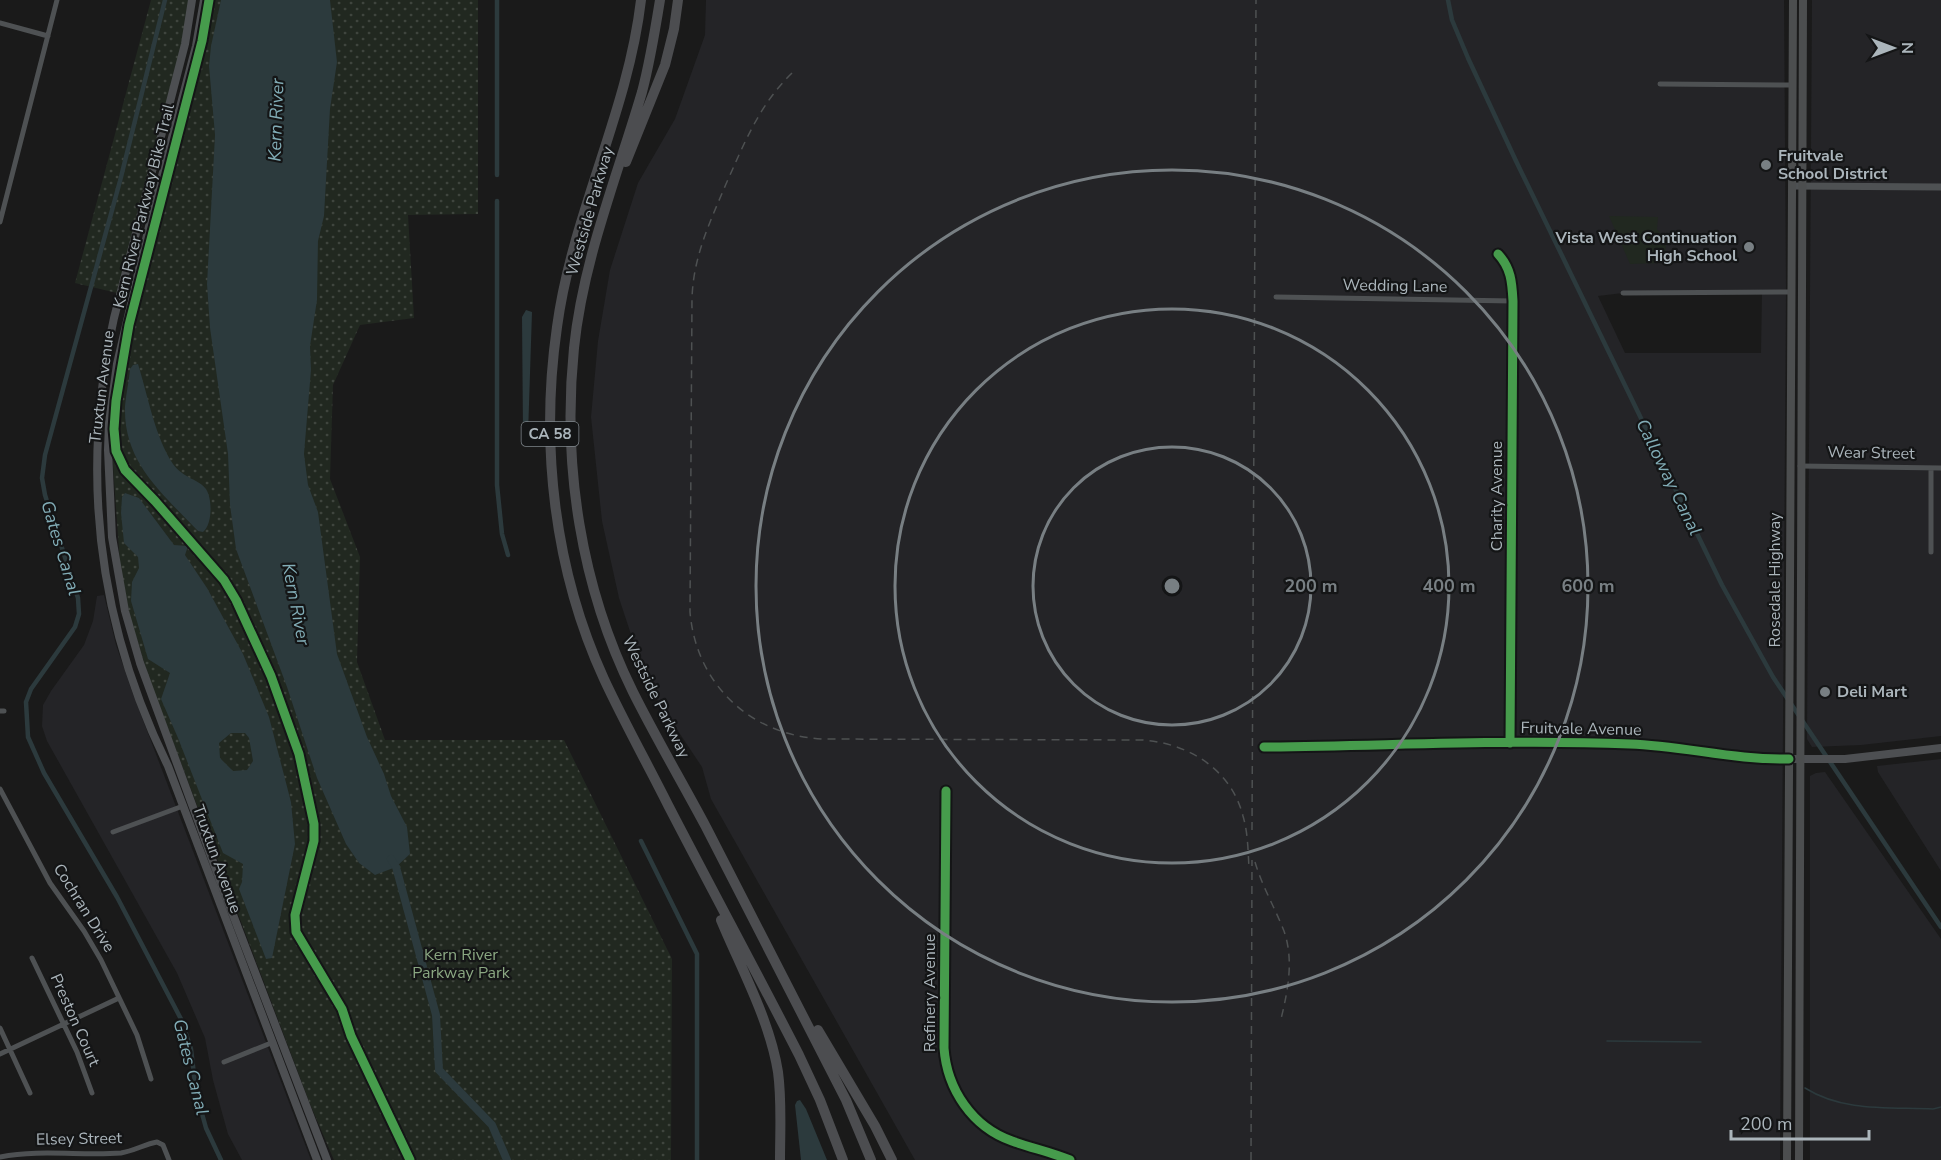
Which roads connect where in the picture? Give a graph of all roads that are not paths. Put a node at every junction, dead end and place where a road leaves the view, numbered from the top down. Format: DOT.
graph roads {
  1 [pos="57,0"];
  2 [pos="192,0"];
  3 [pos="204,0"];
  4 [pos="641,0"];
  5 [pos="660,0"];
  6 [pos="678,0"];
  7 [pos="1793,0"];
  8 [pos="1803,0"];
  9 [pos="0,23"];
  10 [pos="48,36"];
  11 [pos="1660,84"];
  12 [pos="1792,85"];
  13 [pos="1792,186"];
  14 [pos="1802,186"];
  15 [pos="1941,187"];
  16 [pos="603,217"];
  17 [pos="0,222"];
  18 [pos="1791,241"];
  19 [pos="1498,254"];
  20 [pos="1623,292"];
  21 [pos="1791,292"];
  22 [pos="1276,297"];
  23 [pos="1801,298"];
  24 [pos="1513,301"];
  25 [pos="1801,354"];
  26 [pos="1791,397"];
  27 [pos="1800,466"];
  28 [pos="1931,468"];
  29 [pos="1941,468"];
  30 [pos="1790,471"];
  31 [pos="1800,538"];
  32 [pos="1931,552"];
  33 [pos="1510,743"];
  34 [pos="1264,747"];
  35 [pos="1941,748"];
  36 [pos="1789,759"];
  37 [pos="1799,760"];
  38 [pos="182,777"];
  39 [pos="0,789"];
  40 [pos="945,791"];
  41 [pos="183,806"];
  42 [pos="113,832"];
  43 [pos="205,841"];
  44 [pos="692,850"];
  45 [pos="32,957"];
  46 [pos="789,986"];
  47 [pos="119,998"];
  48 [pos="64,1024"];
  49 [pos="0,1028"];
  50 [pos="271,1043"];
  51 [pos="10,1050"];
  52 [pos="0,1054"];
  53 [pos="225,1062"];
  54 [pos="288,1062"];
  55 [pos="151,1079"];
  56 [pos="30,1093"];
  57 [pos="92,1093"];
  58 [pos="0,1157"];
  59 [pos="169,1160"];
  60 [pos="316,1160"];
  61 [pos="327,1160"];
  62 [pos="780,1160"];
  63 [pos="843,1160"];
  64 [pos="871,1160"];
  65 [pos="892,1160"];
  66 [pos="1070,1160"];
  67 [pos="1787,1160"];
  68 [pos="1799,1160"];
  1 -- 10 [label="street"];
  2 -- 41 [label="main road, Truxtun Avenue"];
  3 -- 38 [label="main road, Truxtun Avenue"];
  4 -- 44 [label="highway, Westside Parkway / CA 58"];
  5 -- 16 [label="highway, Westside Parkway / CA 58"];
  6 -- 16 [label="highway"];
  7 -- 12 [label="main road, Rosedale Highway"];
  8 -- 14 [label="main road, Rosedale Highway"];
  9 -- 10 [label="street"];
  10 -- 17 [label="street"];
  11 -- 12 [label="street"];
  12 -- 13 [label="main road, Rosedale Highway"];
  13 -- 14 [label="street"];
  13 -- 18 [label="main road, Rosedale Highway"];
  14 -- 15 [label="street"];
  14 -- 23 [label="main road, Rosedale Highway"];
  16 -- 46 [label="highway, Westside Parkway / CA 58"];
  18 -- 21 [label="main road, Rosedale Highway"];
  18 -- 23 [label="main road"];
  19 -- 24 [label="street, Charity Avenue"];
  20 -- 21 [label="street"];
  21 -- 25 [label="main road"];
  21 -- 26 [label="main road, Rosedale Highway"];
  22 -- 24 [label="street, Wedding Lane"];
  23 -- 25 [label="main road, Rosedale Highway"];
  24 -- 33 [label="street, Charity Avenue"];
  25 -- 27 [label="main road, Rosedale Highway"];
  26 -- 27 [label="main road"];
  26 -- 30 [label="main road, Rosedale Highway"];
  27 -- 28 [label="street, Wear Street"];
  27 -- 31 [label="main road, Rosedale Highway"];
  28 -- 29 [label="street, Wear Street"];
  28 -- 32 [label="street"];
  30 -- 31 [label="main road"];
  30 -- 36 [label="main road, Rosedale Highway"];
  31 -- 37 [label="main road, Rosedale Highway"];
  33 -- 34 [label="street, Fruitvale Avenue"];
  33 -- 36 [label="street, Fruitvale Avenue"];
  35 -- 37 [label="main road, Fruitvale Avenue"];
  36 -- 37 [label="main road, Fruitvale Avenue"];
  36 -- 67 [label="main road, Rosedale Highway"];
  37 -- 68 [label="main road, Rosedale Highway"];
  38 -- 41 [label="main road"];
  38 -- 43 [label="main road, Truxtun Avenue"];
  39 -- 47 [label="street, Cochran Drive"];
  40 -- 66 [label="street, Refinery Avenue"];
  41 -- 42 [label="street"];
  41 -- 43 [label="main road"];
  41 -- 50 [label="main road, Truxtun Avenue"];
  43 -- 54 [label="main road, Truxtun Avenue"];
  44 -- 62 [label="highway"];
  44 -- 63 [label="highway, Westside Parkway"];
  45 -- 48 [label="street, Preston Court"];
  46 -- 64 [label="highway, Westside Parkway"];
  46 -- 65 [label="highway"];
  47 -- 48 [label="street"];
  47 -- 55 [label="street, Cochran Drive"];
  48 -- 51 [label="street"];
  48 -- 57 [label="street, Preston Court"];
  49 -- 51 [label="street"];
  50 -- 53 [label="street"];
  50 -- 54 [label="main road"];
  50 -- 60 [label="main road, Truxtun Avenue"];
  51 -- 52 [label="street"];
  51 -- 56 [label="street"];
  54 -- 61 [label="main road, Truxtun Avenue"];
  58 -- 59 [label="street, Elsey Street"];
}
